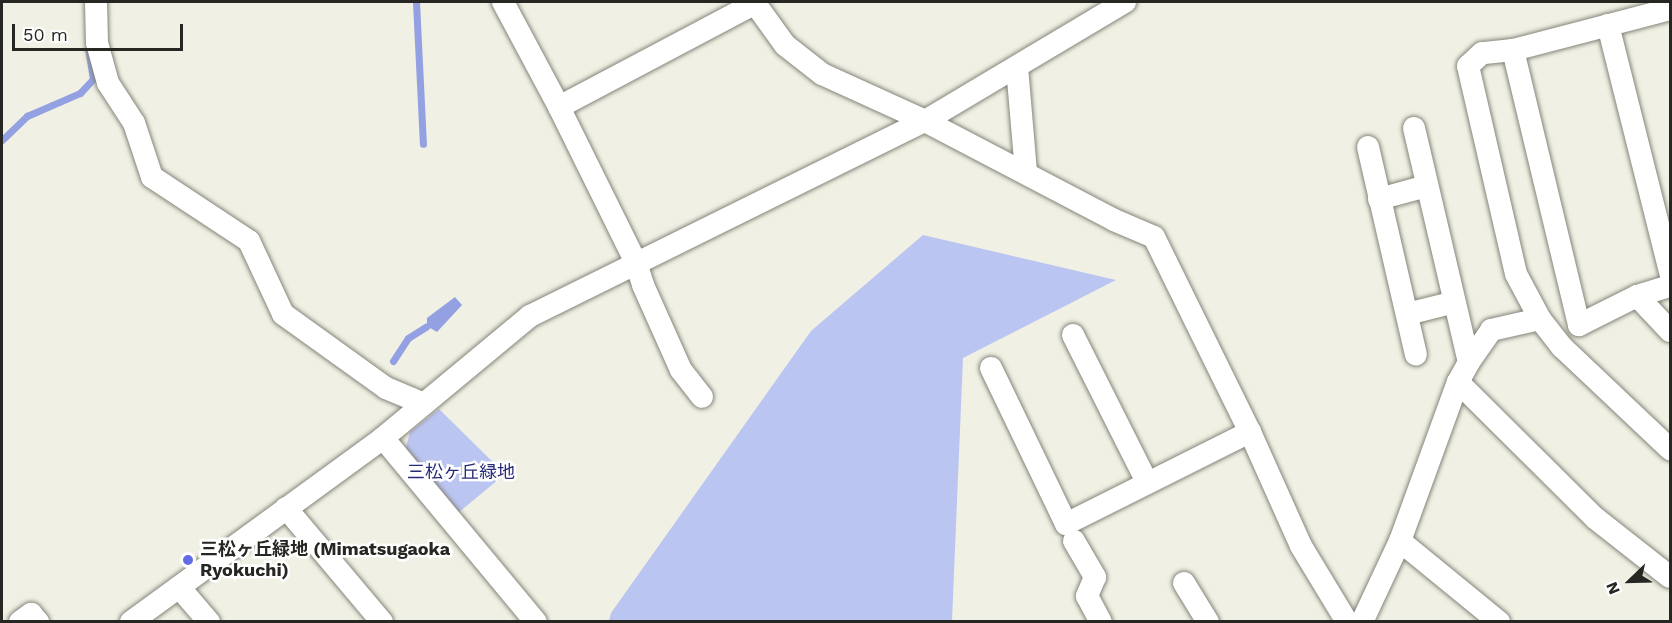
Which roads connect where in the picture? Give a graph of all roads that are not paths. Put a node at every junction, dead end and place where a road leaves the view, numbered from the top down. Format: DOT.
graph roads {
  1 [pos="96,2"];
  2 [pos="503,2"];
  3 [pos="755,2"];
  4 [pos="1125,2"];
  5 [pos="1671,9"];
  6 [pos="1608,25"];
  7 [pos="1513,50"];
  8 [pos="1017,68"];
  9 [pos="559,107"];
  10 [pos="925,122"];
  11 [pos="1414,128"];
  12 [pos="1368,147"];
  13 [pos="1026,173"];
  14 [pos="1427,186"];
  15 [pos="1379,200"];
  16 [pos="636,263"];
  17 [pos="1671,272"];
  18 [pos="1671,286"];
  19 [pos="1637,296"];
  20 [pos="1455,302"];
  21 [pos="1407,314"];
  22 [pos="1540,319"];
  23 [pos="1579,326"];
  24 [pos="1671,331"];
  25 [pos="1074,335"];
  26 [pos="1562,346"];
  27 [pos="1416,355"];
  28 [pos="1469,362"];
  29 [pos="991,368"];
  30 [pos="1458,382"];
  31 [pos="702,397"];
  32 [pos="424,404"];
  33 [pos="1250,432"];
  34 [pos="383,438"];
  35 [pos="1671,448"];
  36 [pos="1147,482"];
  37 [pos="286,508"];
  38 [pos="1074,541"];
  39 [pos="1400,541"];
  40 [pos="1671,577"];
  41 [pos="1184,583"];
  42 [pos="179,587"];
  43 [pos="20,621"];
  44 [pos="38,621"];
  45 [pos="131,621"];
  46 [pos="208,621"];
  47 [pos="382,621"];
  48 [pos="536,621"];
  49 [pos="1101,621"];
  50 [pos="1208,621"];
  51 [pos="1347,621"];
  52 [pos="1362,621"];
  53 [pos="1499,621"];
  1 -- 32 [label="street"];
  2 -- 9 [label="street"];
  3 -- 9 [label="street"];
  3 -- 10 [label="street"];
  4 -- 8 [label="street"];
  5 -- 6 [label="street"];
  6 -- 7 [label="street"];
  6 -- 17 [label="street"];
  7 -- 22 [label="street"];
  7 -- 23 [label="street"];
  8 -- 10 [label="street"];
  8 -- 13 [label="street"];
  9 -- 16 [label="street"];
  10 -- 13 [label="street"];
  10 -- 16 [label="street"];
  11 -- 14 [label="street"];
  12 -- 15 [label="street"];
  13 -- 33 [label="street"];
  14 -- 15 [label="street"];
  14 -- 20 [label="street"];
  15 -- 21 [label="street"];
  16 -- 31 [label="street"];
  16 -- 32 [label="street"];
  18 -- 19 [label="street"];
  19 -- 23 [label="street"];
  19 -- 24 [label="street"];
  20 -- 21 [label="street"];
  20 -- 28 [label="street"];
  21 -- 27 [label="street"];
  22 -- 26 [label="street"];
  22 -- 28 [label="street"];
  23 -- 26 [label="street"];
  25 -- 36 [label="street"];
  26 -- 35 [label="street"];
  28 -- 30 [label="street"];
  29 -- 36 [label="street"];
  30 -- 39 [label="street"];
  30 -- 40 [label="street"];
  32 -- 34 [label="street"];
  33 -- 36 [label="street"];
  33 -- 51 [label="street"];
  34 -- 37 [label="street"];
  34 -- 48 [label="street"];
  37 -- 42 [label="street"];
  37 -- 47 [label="street"];
  38 -- 49 [label="street"];
  39 -- 52 [label="street"];
  39 -- 53 [label="street"];
  41 -- 50 [label="street"];
  42 -- 45 [label="street"];
  42 -- 46 [label="street"];
  43 -- 44 [label="street"];
}
